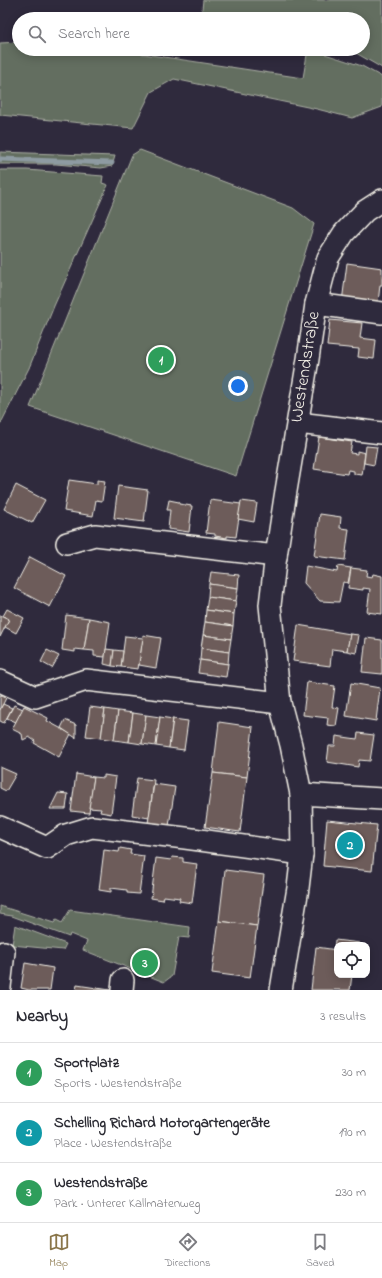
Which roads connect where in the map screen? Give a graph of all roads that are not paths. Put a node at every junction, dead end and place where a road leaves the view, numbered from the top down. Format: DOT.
graph roads {
  1 [pos="382,200"];
  2 [pos="316,304"];
  3 [pos="382,312"];
  4 [pos="298,423"];
  5 [pos="382,433"];
  6 [pos="67,543"];
  7 [pos="276,556"];
  8 [pos="0,681"];
  9 [pos="280,703"];
  10 [pos="301,794"];
  11 [pos="382,799"];
  12 [pos="0,827"];
  13 [pos="302,854"];
  14 [pos="4,952"];
  15 [pos="0,988"];
  16 [pos="281,990"];
  1 -- 2 [label="street, Westendstraße"];
  2 -- 3 [label="street"];
  2 -- 4 [label="street, Westendstraße"];
  4 -- 5 [label="street"];
  4 -- 7 [label="street, Westendstraße"];
  6 -- 7 [label="street"];
  7 -- 9 [label="street, Westendstraße"];
  8 -- 9 [label="street"];
  9 -- 10 [label="street, Westendstraße"];
  10 -- 11 [label="street"];
  10 -- 13 [label="street, Westendstraße"];
  12 -- 13 [label="street"];
  13 -- 16 [label="street, Westendstraße"];
  14 -- 15 [label="street"];
}
